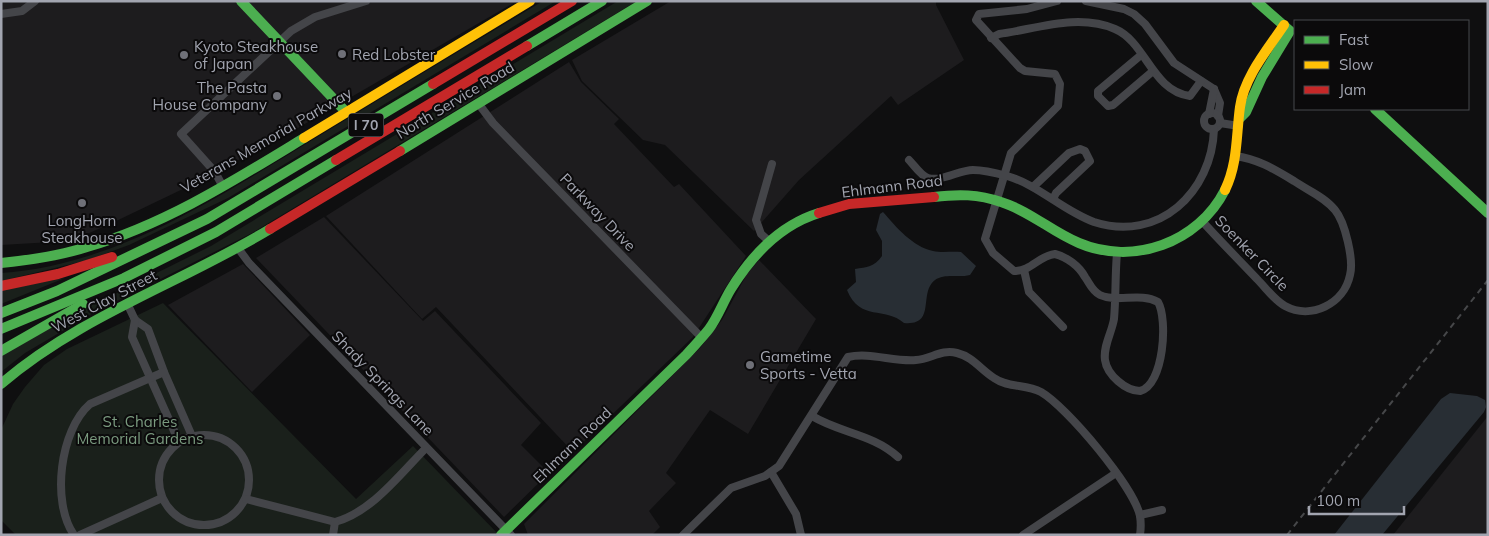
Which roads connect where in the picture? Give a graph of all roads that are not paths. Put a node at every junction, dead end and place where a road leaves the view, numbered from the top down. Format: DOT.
graph roads {
  1 [pos="35,1"];
  2 [pos="241,1"];
  3 [pos="366,1"];
  4 [pos="529,1"];
  5 [pos="572,1"];
  6 [pos="602,1"];
  7 [pos="647,1"];
  8 [pos="1057,1"];
  9 [pos="1086,1"];
  10 [pos="1256,1"];
  11 [pos="1,14"];
  12 [pos="1290,30"];
  13 [pos="991,38"];
  14 [pos="279,41"];
  15 [pos="1141,55"];
  16 [pos="1152,70"];
  17 [pos="1201,81"];
  18 [pos="1214,89"];
  19 [pos="478,103"];
  20 [pos="1376,110"];
  21 [pos="346,112"];
  22 [pos="1214,121"];
  23 [pos="1239,122"];
  24 [pos="1235,156"];
  25 [pos="909,160"];
  26 [pos="772,164"];
  27 [pos="1004,175"];
  28 [pos="222,185"];
  29 [pos="1033,187"];
  30 [pos="1053,199"];
  31 [pos="996,200"];
  32 [pos="1488,213"];
  33 [pos="1202,221"];
  34 [pos="769,241"];
  35 [pos="238,248"];
  36 [pos="138,252"];
  37 [pos="1117,253"];
  38 [pos="227,254"];
  39 [pos="1,263"];
  40 [pos="1024,270"];
  41 [pos="124,278"];
  42 [pos="1,286"];
  43 [pos="1115,297"];
  44 [pos="127,303"];
  45 [pos="1,312"];
  46 [pos="135,320"];
  47 [pos="1063,327"];
  48 [pos="1,329"];
  49 [pos="702,338"];
  50 [pos="1,351"];
  51 [pos="164,372"];
  52 [pos="150,378"];
  53 [pos="1,384"];
  54 [pos="812,416"];
  55 [pos="192,436"];
  56 [pos="179,442"];
  57 [pos="426,448"];
  58 [pos="898,457"];
  59 [pos="771,472"];
  60 [pos="1116,473"];
  61 [pos="162,498"];
  62 [pos="246,499"];
  63 [pos="1162,510"];
  64 [pos="1140,515"];
  65 [pos="335,522"];
  66 [pos="506,533"];
  67 [pos="74,535"];
  68 [pos="80,535"];
  69 [pos="333,535"];
  70 [pos="683,535"];
  71 [pos="801,535"];
  72 [pos="1023,535"];
  73 [pos="1140,535"];
  1 -- 11 [label="street"];
  2 -- 14 [label="main road"];
  3 -- 14 [label="street"];
  4 -- 21 [label="main road, Veterans Memorial Parkway"];
  5 -- 36 [label="main road, I 70"];
  6 -- 41 [label="main road, I 70"];
  7 -- 19 [label="main road, North Service Road"];
  8 -- 13 [label="street"];
  9 -- 17 [label="street"];
  10 -- 12 [label="main road"];
  12 -- 23 [label="main road, Ehlmann Road"];
  13 -- 15 [label="street"];
  13 -- 27 [label="street"];
  14 -- 21 [label="main road"];
  14 -- 28 [label="street"];
  15 -- 16 [label="street"];
  15 -- 16 [label="street"];
  16 -- 17 [label="street"];
  17 -- 18 [label="street"];
  18 -- 22 [label="street"];
  18 -- 22 [label="street"];
  19 -- 35 [label="main road, North Service Road"];
  19 -- 49 [label="street, Parkway Drive"];
  20 -- 32 [label="main road"];
  21 -- 28 [label="main road, Veterans Memorial Parkway"];
  22 -- 23 [label="street"];
  22 -- 30 [label="street"];
  23 -- 24 [label="main road, Ehlmann Road"];
  24 -- 33 [label="main road, Ehlmann Road"];
  24 -- 33 [label="street, Soenker Circle"];
  25 -- 27 [label="street"];
  26 -- 34 [label="street"];
  27 -- 29 [label="street"];
  27 -- 31 [label="street"];
  28 -- 39 [label="main road, Veterans Memorial Parkway"];
  29 -- 30 [label="street"];
  29 -- 30 [label="street"];
  31 -- 34 [label="main road, Ehlmann Road"];
  31 -- 37 [label="main road, Ehlmann Road"];
  31 -- 40 [label="street"];
  33 -- 37 [label="main road, Ehlmann Road"];
  34 -- 49 [label="main road, Ehlmann Road"];
  35 -- 38 [label="main road, North Service Road"];
  35 -- 57 [label="street, Shady Springs Lane"];
  36 -- 42 [label="main road"];
  36 -- 45 [label="main road, I 70"];
  37 -- 43 [label="street"];
  38 -- 44 [label="main road, West Clay Street"];
  40 -- 43 [label="street"];
  40 -- 47 [label="street"];
  41 -- 48 [label="main road, I 70"];
  41 -- 50 [label="main road"];
  43 -- 43 [label="street"];
  44 -- 46 [label="street"];
  44 -- 53 [label="main road, West Clay Street"];
  46 -- 51 [label="street"];
  46 -- 52 [label="street"];
  49 -- 66 [label="main road, Ehlmann Road"];
  51 -- 52 [label="street"];
  51 -- 55 [label="street"];
  52 -- 56 [label="street"];
  52 -- 67 [label="street"];
  54 -- 58 [label="street"];
  54 -- 59 [label="street"];
  54 -- 60 [label="street"];
  55 -- 56 [label="street"];
  55 -- 62 [label="street"];
  56 -- 61 [label="street"];
  57 -- 65 [label="street"];
  57 -- 66 [label="street, Shady Springs Lane"];
  59 -- 70 [label="street"];
  59 -- 71 [label="street"];
  60 -- 64 [label="street"];
  60 -- 72 [label="street"];
  61 -- 62 [label="street"];
  61 -- 68 [label="street"];
  62 -- 65 [label="street"];
  63 -- 64 [label="street"];
  64 -- 73 [label="street"];
  65 -- 69 [label="street"];
}
